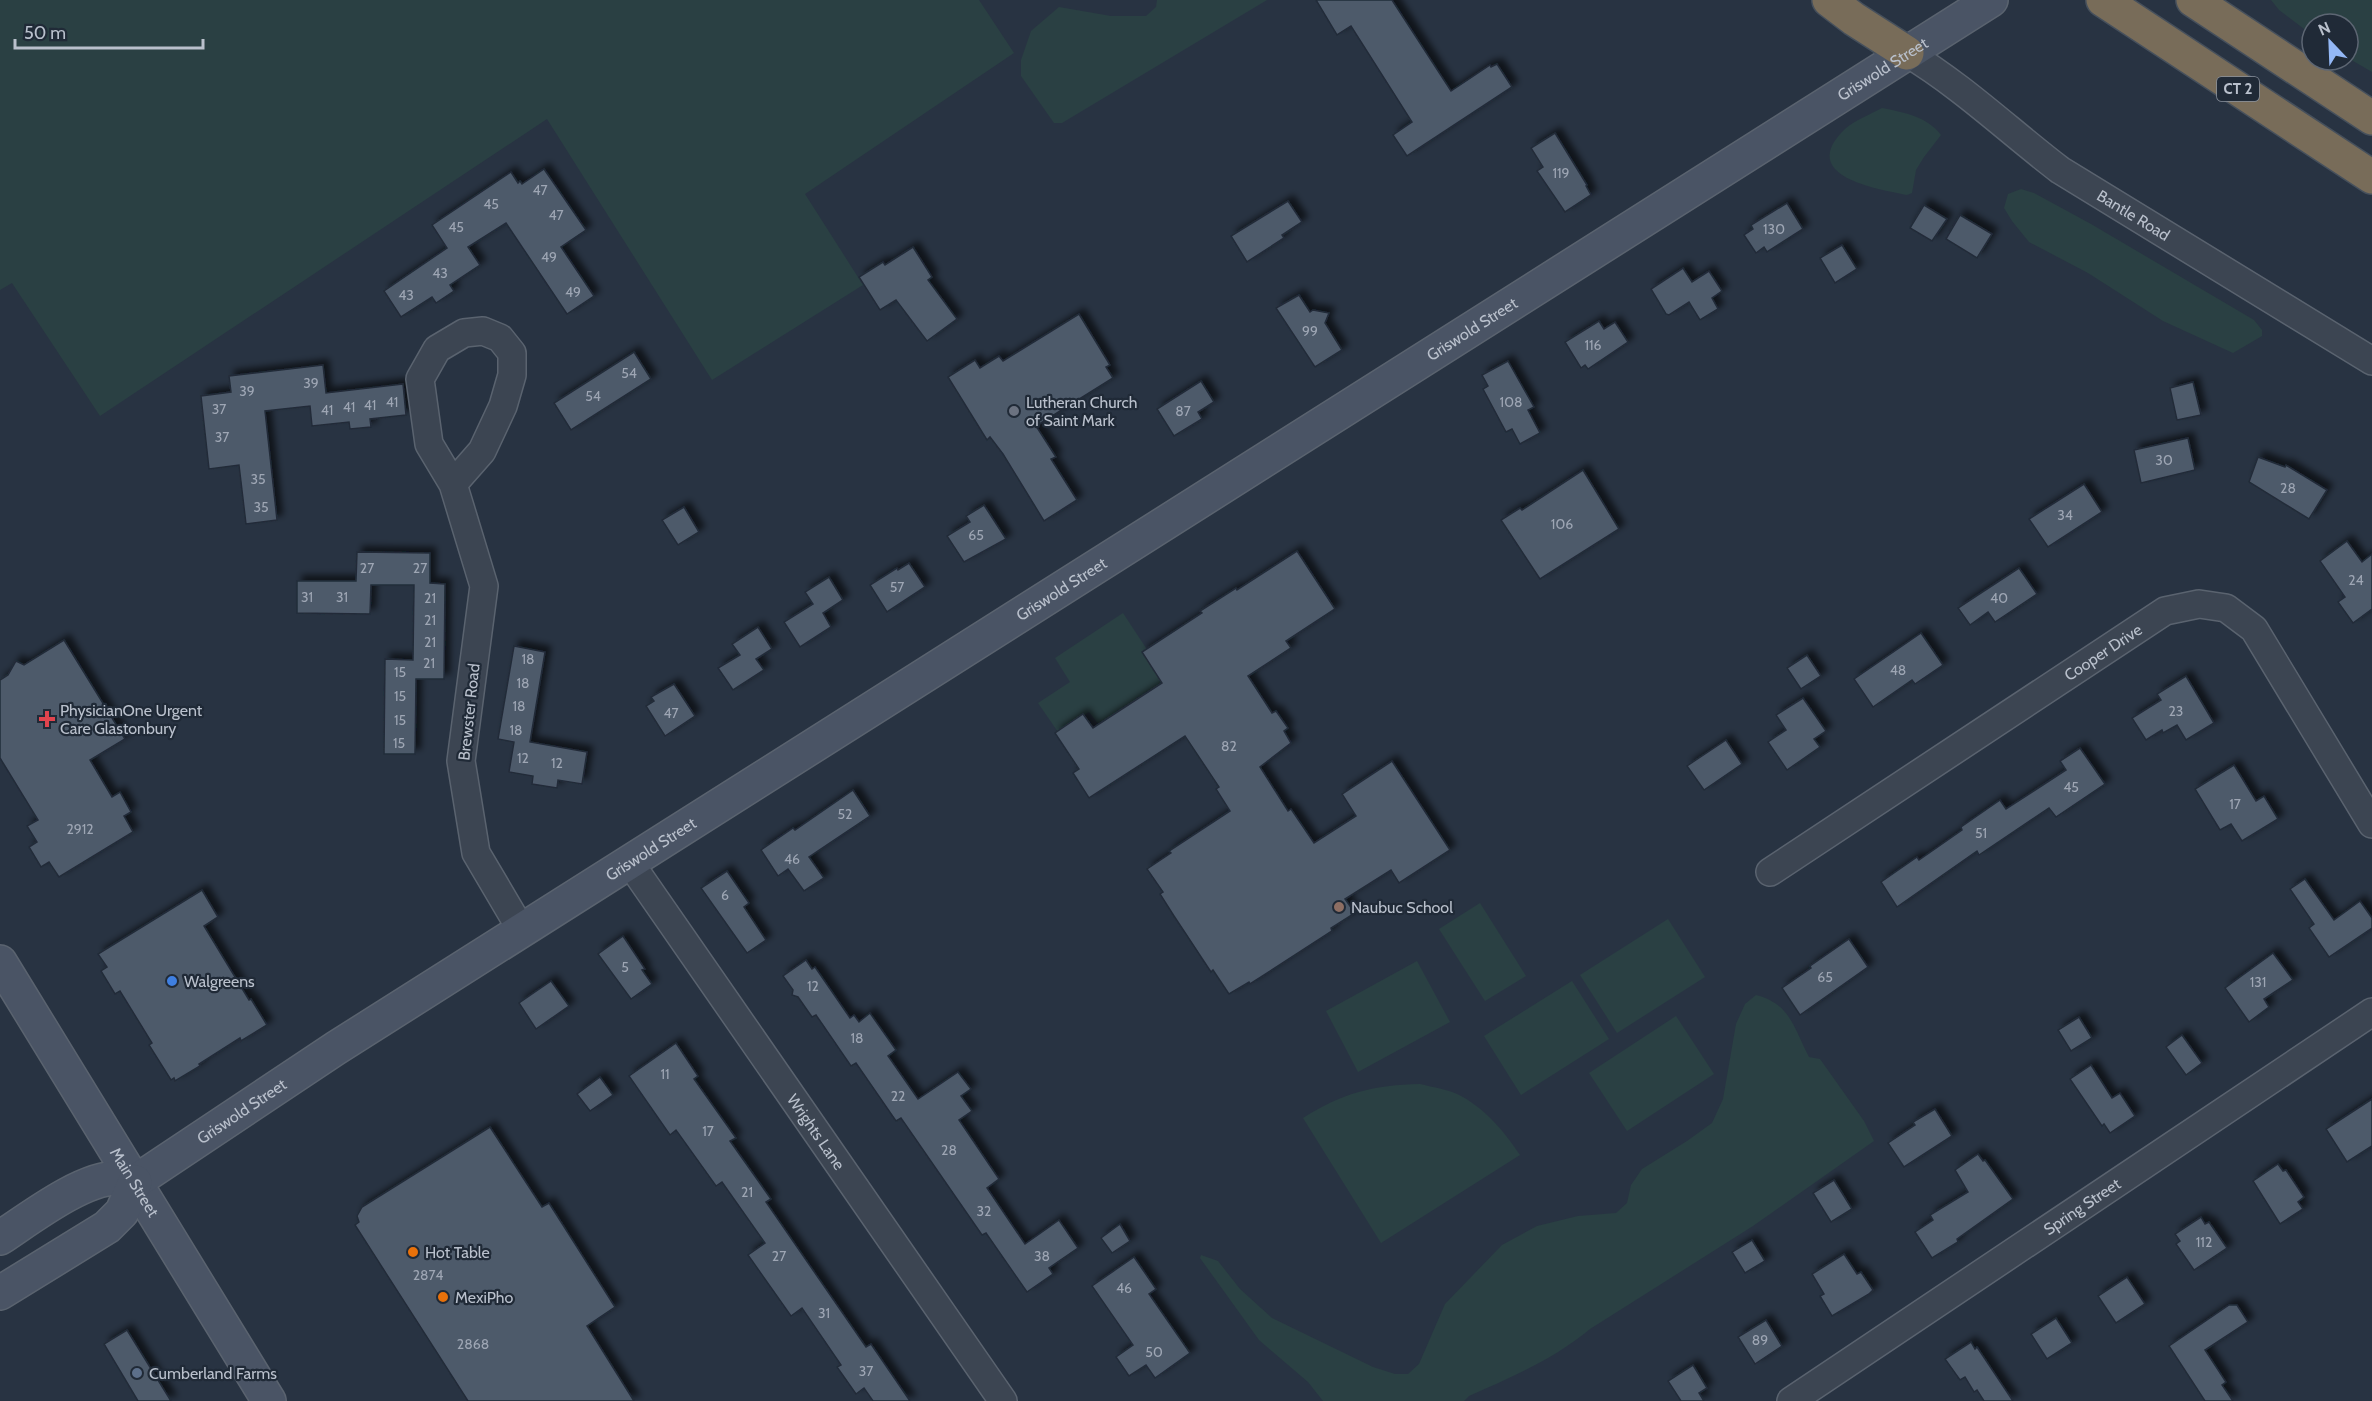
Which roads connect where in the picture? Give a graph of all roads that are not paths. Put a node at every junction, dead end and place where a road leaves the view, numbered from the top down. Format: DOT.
graph roads {
  1 [pos="1829,0"];
  2 [pos="1991,0"];
  3 [pos="2103,0"];
  4 [pos="2193,0"];
  5 [pos="1907,53"];
  6 [pos="2372,118"];
  7 [pos="2372,177"];
  8 [pos="2372,361"];
  9 [pos="453,484"];
  10 [pos="2372,824"];
  11 [pos="630,863"];
  12 [pos="1770,872"];
  13 [pos="522,931"];
  14 [pos="0,962"];
  15 [pos="2372,1012"];
  16 [pos="135,1182"];
  17 [pos="0,1238"];
  18 [pos="0,1293"];
  19 [pos="269,1401"];
  20 [pos="1003,1401"];
  21 [pos="1791,1401"];
  1 -- 5 [label="highway"];
  2 -- 5 [label="main road, Griswold Street"];
  3 -- 7 [label="highway, CT 2"];
  4 -- 6 [label="highway"];
  5 -- 8 [label="street, Bantle Road"];
  5 -- 11 [label="main road, Griswold Street"];
  9 -- 9 [label="street, Brewster Road"];
  9 -- 13 [label="street, Brewster Road"];
  10 -- 12 [label="street, Cooper Drive"];
  11 -- 13 [label="main road, Griswold Street"];
  11 -- 20 [label="street, Wrights Lane"];
  13 -- 16 [label="main road, Griswold Street"];
  14 -- 16 [label="main road, Main Street"];
  15 -- 21 [label="street, Spring Street"];
  16 -- 17 [label="main road"];
  16 -- 18 [label="main road"];
  16 -- 19 [label="main road, Main Street"];
}
